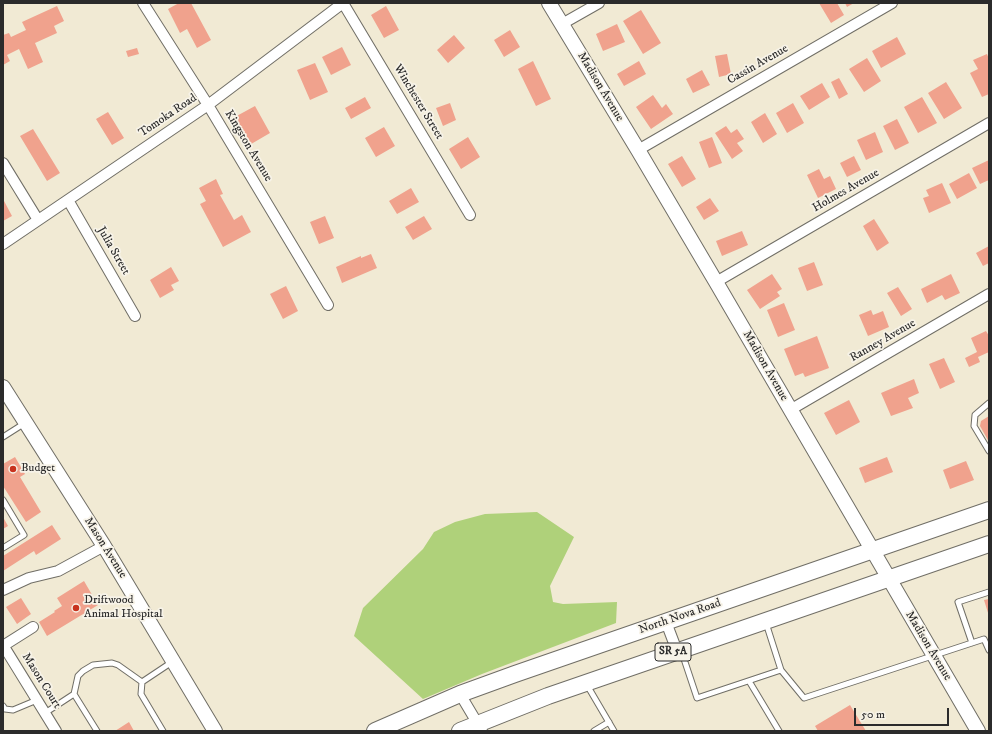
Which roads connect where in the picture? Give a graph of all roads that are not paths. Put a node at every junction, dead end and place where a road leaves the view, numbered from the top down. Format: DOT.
graph roads {
  1 [pos="143,3"];
  2 [pos="343,3"];
  3 [pos="549,3"];
  4 [pos="599,3"];
  5 [pos="892,3"];
  6 [pos="562,24"];
  7 [pos="208,105"];
  8 [pos="989,123"];
  9 [pos="638,150"];
  10 [pos="3,163"];
  11 [pos="68,200"];
  12 [pos="470,215"];
  13 [pos="38,220"];
  14 [pos="3,244"];
  15 [pos="716,282"];
  16 [pos="989,294"];
  17 [pos="328,305"];
  18 [pos="135,316"];
  19 [pos="3,387"];
  20 [pos="989,403"];
  21 [pos="790,410"];
  22 [pos="26,423"];
  23 [pos="3,437"];
  24 [pos="989,451"];
  25 [pos="3,500"];
  26 [pos="989,510"];
  27 [pos="989,544"];
  28 [pos="104,546"];
  29 [pos="3,548"];
  30 [pos="873,551"];
  31 [pos="888,578"];
  32 [pos="3,590"];
  33 [pos="989,592"];
  34 [pos="765,621"];
  35 [pos="666,622"];
  36 [pos="33,627"];
  37 [pos="972,643"];
  38 [pos="3,645"];
  39 [pos="679,650"];
  40 [pos="989,650"];
  41 [pos="934,656"];
  42 [pos="173,661"];
  43 [pos="781,670"];
  44 [pos="749,681"];
  45 [pos="142,682"];
  46 [pos="586,683"];
  47 [pos="74,694"];
  48 [pos="460,694"];
  49 [pos="37,700"];
  50 [pos="3,706"];
  51 [pos="45,713"];
  52 [pos="609,722"];
  53 [pos="480,727"];
  54 [pos="975,729"];
  55 [pos="56,731"];
  56 [pos="97,731"];
  57 [pos="163,731"];
  58 [pos="215,731"];
  59 [pos="375,731"];
  60 [pos="460,731"];
  61 [pos="594,731"];
  62 [pos="614,731"];
  63 [pos="779,731"];
  1 -- 7 [label="street, Kingston Avenue"];
  2 -- 7 [label="street, Tomoka Road"];
  2 -- 12 [label="street, Winchester Street"];
  3 -- 6 [label="street, Madison Avenue"];
  4 -- 6 [label="street"];
  5 -- 9 [label="street, Cassin Avenue"];
  6 -- 9 [label="street, Madison Avenue"];
  7 -- 11 [label="street, Tomoka Road"];
  7 -- 17 [label="street, Kingston Avenue"];
  8 -- 15 [label="street, Holmes Avenue"];
  9 -- 15 [label="street, Madison Avenue"];
  10 -- 13 [label="street"];
  11 -- 13 [label="street, Tomoka Road"];
  11 -- 18 [label="street, Julia Street"];
  13 -- 14 [label="street, Tomoka Road"];
  15 -- 21 [label="street, Madison Avenue"];
  16 -- 21 [label="street, Ranney Avenue"];
  19 -- 22 [label="street, Mason Avenue"];
  20 -- 24 [label="lane"];
  21 -- 30 [label="street, Madison Avenue"];
  22 -- 23 [label="lane"];
  22 -- 28 [label="street, Mason Avenue"];
  25 -- 29 [label="lane"];
  26 -- 30 [label="main road, North Nova Road / SR 5A"];
  27 -- 31 [label="main road, SR 5A"];
  28 -- 32 [label="street"];
  28 -- 42 [label="street, Mason Avenue"];
  30 -- 31 [label="street, Madison Avenue"];
  30 -- 35 [label="main road, North Nova Road / SR 5A"];
  31 -- 34 [label="main road, SR 5A"];
  31 -- 41 [label="street, Madison Avenue"];
  33 -- 37 [label="lane"];
  34 -- 39 [label="main road, SR 5A"];
  34 -- 43 [label="lane"];
  35 -- 39 [label="street"];
  35 -- 48 [label="main road, North Nova Road / SR 5A"];
  36 -- 38 [label="street"];
  37 -- 40 [label="lane"];
  37 -- 41 [label="lane"];
  38 -- 49 [label="street, Mason Court"];
  39 -- 44 [label="lane"];
  39 -- 46 [label="main road, SR 5A"];
  41 -- 43 [label="lane"];
  41 -- 54 [label="street, Madison Avenue"];
  42 -- 45 [label="lane"];
  42 -- 58 [label="street, Mason Avenue"];
  43 -- 44 [label="lane"];
  44 -- 63 [label="lane"];
  45 -- 47 [label="lane"];
  45 -- 57 [label="lane"];
  46 -- 52 [label="lane"];
  46 -- 53 [label="main road, SR 5A"];
  47 -- 51 [label="lane"];
  47 -- 56 [label="lane"];
  48 -- 53 [label="street"];
  48 -- 59 [label="main road, North Nova Road / SR 5A"];
  49 -- 50 [label="lane"];
  49 -- 51 [label="street, Mason Court"];
  51 -- 55 [label="street, Mason Court"];
  52 -- 61 [label="lane"];
  52 -- 62 [label="lane"];
  53 -- 60 [label="main road, SR 5A"];
}
